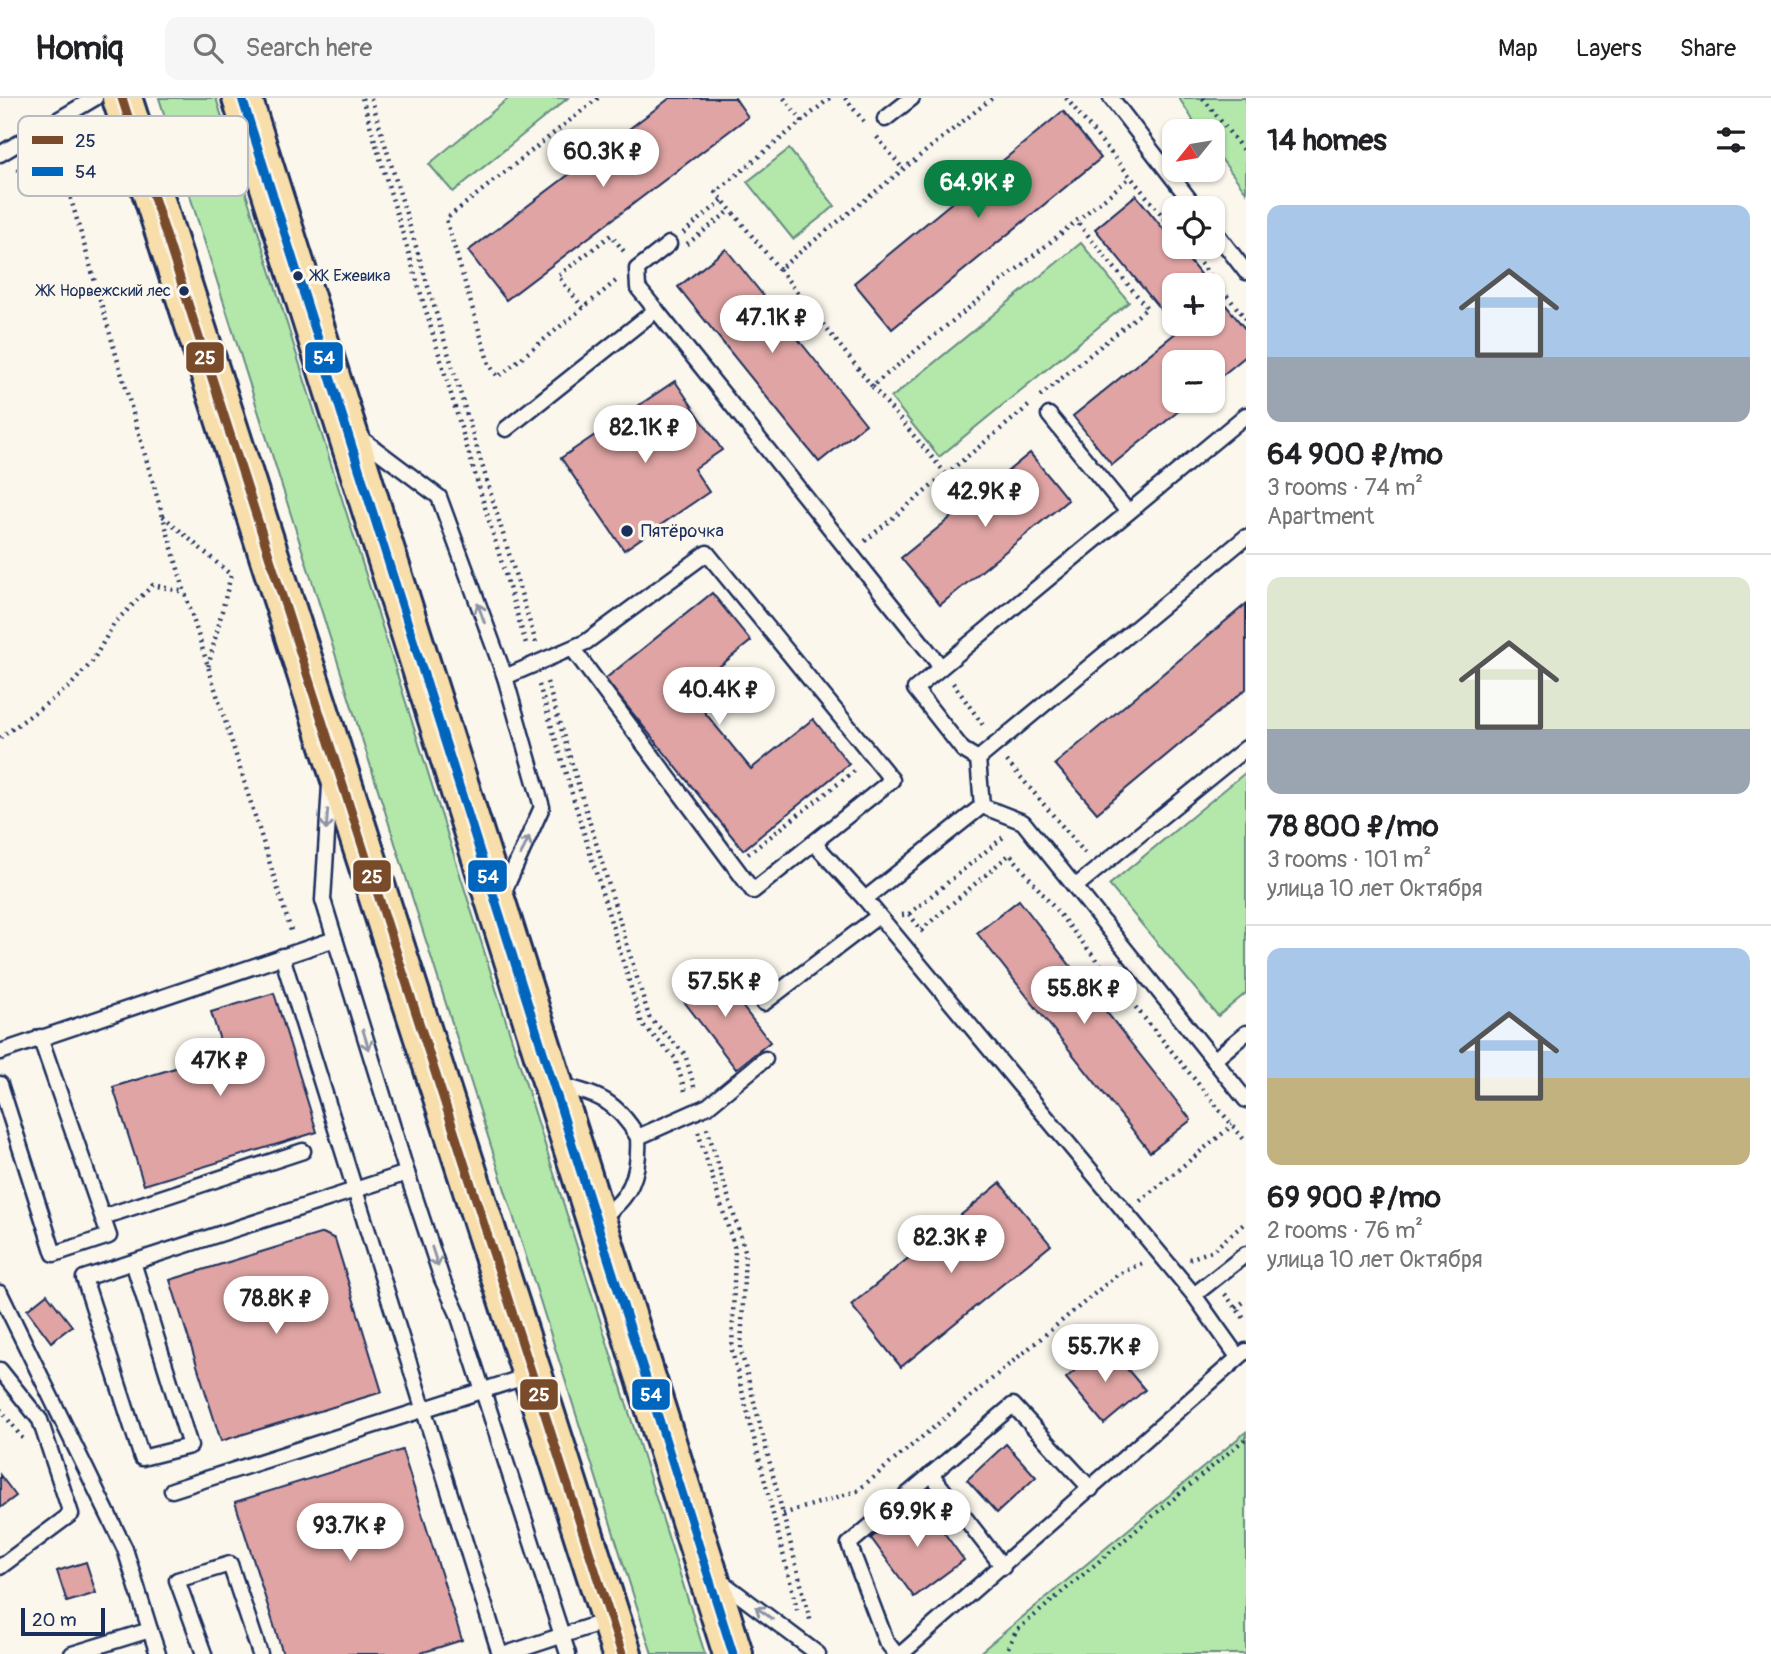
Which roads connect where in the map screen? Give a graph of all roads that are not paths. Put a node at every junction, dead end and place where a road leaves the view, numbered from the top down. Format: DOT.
graph roads {
  1 [pos="95,98"];
  2 [pos="122,98"];
  3 [pos="242,98"];
  4 [pos="912,98"];
  5 [pos="1111,98"];
  6 [pos="66,116"];
  7 [pos="128,116"];
  8 [pos="248,116"];
  9 [pos="248,117"];
  10 [pos="886,119"];
  11 [pos="18,145"];
  12 [pos="0,155"];
  13 [pos="154,196"];
  14 [pos="1187,196"];
  15 [pos="668,244"];
  16 [pos="1225,245"];
  17 [pos="1246,272"];
  18 [pos="656,310"];
  19 [pos="1246,415"];
  20 [pos="1042,417"];
  21 [pos="345,426"];
  22 [pos="506,429"];
  23 [pos="1128,512"];
  24 [pos="1246,537"];
  25 [pos="572,648"];
  26 [pos="941,667"];
  27 [pos="505,677"];
  28 [pos="1246,748"];
  29 [pos="332,751"];
  30 [pos="978,759"];
  31 [pos="982,806"];
  32 [pos="814,843"];
  33 [pos="1075,887"];
  34 [pos="865,899"];
  35 [pos="497,909"];
  36 [pos="877,916"];
  37 [pos="335,939"];
  38 [pos="282,956"];
  39 [pos="764,1003"];
  40 [pos="1246,1033"];
  41 [pos="40,1037"];
  42 [pos="0,1052"];
  43 [pos="765,1059"];
  44 [pos="1214,1060"];
  45 [pos="0,1084"];
  46 [pos="552,1084"];
  47 [pos="1246,1100"];
  48 [pos="638,1138"];
  49 [pos="303,1151"];
  50 [pos="407,1172"];
  51 [pos="355,1190"];
  52 [pos="103,1217"];
  53 [pos="594,1221"];
  54 [pos="1246,1254"];
  55 [pos="133,1262"];
  56 [pos="0,1293"];
  57 [pos="1194,1295"];
  58 [pos="1242,1354"];
  59 [pos="0,1370"];
  60 [pos="533,1375"];
  61 [pos="484,1391"];
  62 [pos="423,1412"];
  63 [pos="931,1474"];
  64 [pos="1091,1489"];
  65 [pos="172,1490"];
  66 [pos="0,1567"];
  67 [pos="1003,1567"];
  68 [pos="710,1574"];
  69 [pos="150,1630"];
  70 [pos="562,1637"];
  71 [pos="616,1637"];
  72 [pos="812,1649"];
  73 [pos="72,1654"];
  74 [pos="158,1654"];
  75 [pos="204,1654"];
  76 [pos="260,1654"];
  77 [pos="499,1654"];
  78 [pos="506,1654"];
  79 [pos="568,1654"];
  80 [pos="733,1654"];
  81 [pos="898,1654"];
  1 -- 6 [label="lane"];
  2 -- 7 [label="main road"];
  3 -- 8 [label="main road"];
  4 -- 10 [label="lane"];
  5 -- 14 [label="lane"];
  9 -- 21 [label="main road"];
  11 -- 12 [label="lane"];
  13 -- 29 [label="main road"];
  15 -- 18 [label="lane"];
  16 -- 17 [label="lane"];
  18 -- 22 [label="lane"];
  18 -- 26 [label="lane"];
  19 -- 23 [label="lane"];
  20 -- 23 [label="lane"];
  27 -- 21 [label="lane, one-way"];
  21 -- 35 [label="main road"];
  23 -- 26 [label="lane"];
  24 -- 30 [label="lane"];
  25 -- 27 [label="lane"];
  25 -- 32 [label="lane"];
  25 -- 32 [label="lane"];
  26 -- 30 [label="lane"];
  35 -- 27 [label="lane, one-way"];
  28 -- 33 [label="lane"];
  29 -- 37 [label="lane, one-way"];
  29 -- 60 [label="main road"];
  30 -- 31 [label="lane"];
  31 -- 33 [label="lane"];
  31 -- 34 [label="lane"];
  32 -- 34 [label="lane"];
  33 -- 44 [label="lane"];
  34 -- 36 [label="lane"];
  35 -- 46 [label="main road"];
  36 -- 39 [label="lane"];
  36 -- 57 [label="lane"];
  37 -- 38 [label="lane"];
  37 -- 50 [label="lane, one-way"];
  38 -- 41 [label="lane"];
  38 -- 51 [label="lane"];
  40 -- 44 [label="lane"];
  41 -- 42 [label="lane"];
  41 -- 52 [label="lane"];
  43 -- 48 [label="lane"];
  44 -- 47 [label="lane"];
  45 -- 52 [label="lane"];
  46 -- 48 [label="lane"];
  46 -- 53 [label="main road"];
  48 -- 53 [label="lane"];
  49 -- 52 [label="lane"];
  50 -- 51 [label="lane"];
  50 -- 61 [label="lane, one-way"];
  51 -- 55 [label="lane"];
  51 -- 62 [label="lane"];
  53 -- 68 [label="main road"];
  54 -- 57 [label="lane"];
  55 -- 55 [label="lane"];
  56 -- 69 [label="lane"];
  57 -- 58 [label="lane"];
  58 -- 64 [label="lane"];
  59 -- 66 [label="lane"];
  60 -- 61 [label="lane"];
  60 -- 71 [label="main road"];
  61 -- 62 [label="lane"];
  61 -- 70 [label="lane"];
  62 -- 65 [label="lane"];
  62 -- 77 [label="lane"];
  63 -- 64 [label="lane"];
  63 -- 67 [label="lane"];
  63 -- 81 [label="lane"];
  64 -- 67 [label="lane"];
  67 -- 81 [label="lane"];
  72 -- 68 [label="lane, one-way"];
  68 -- 80 [label="main road"];
  69 -- 73 [label="lane"];
  69 -- 74 [label="lane"];
  70 -- 71 [label="lane"];
  70 -- 78 [label="lane"];
  70 -- 79 [label="lane"];
  75 -- 76 [label="lane"];
}
